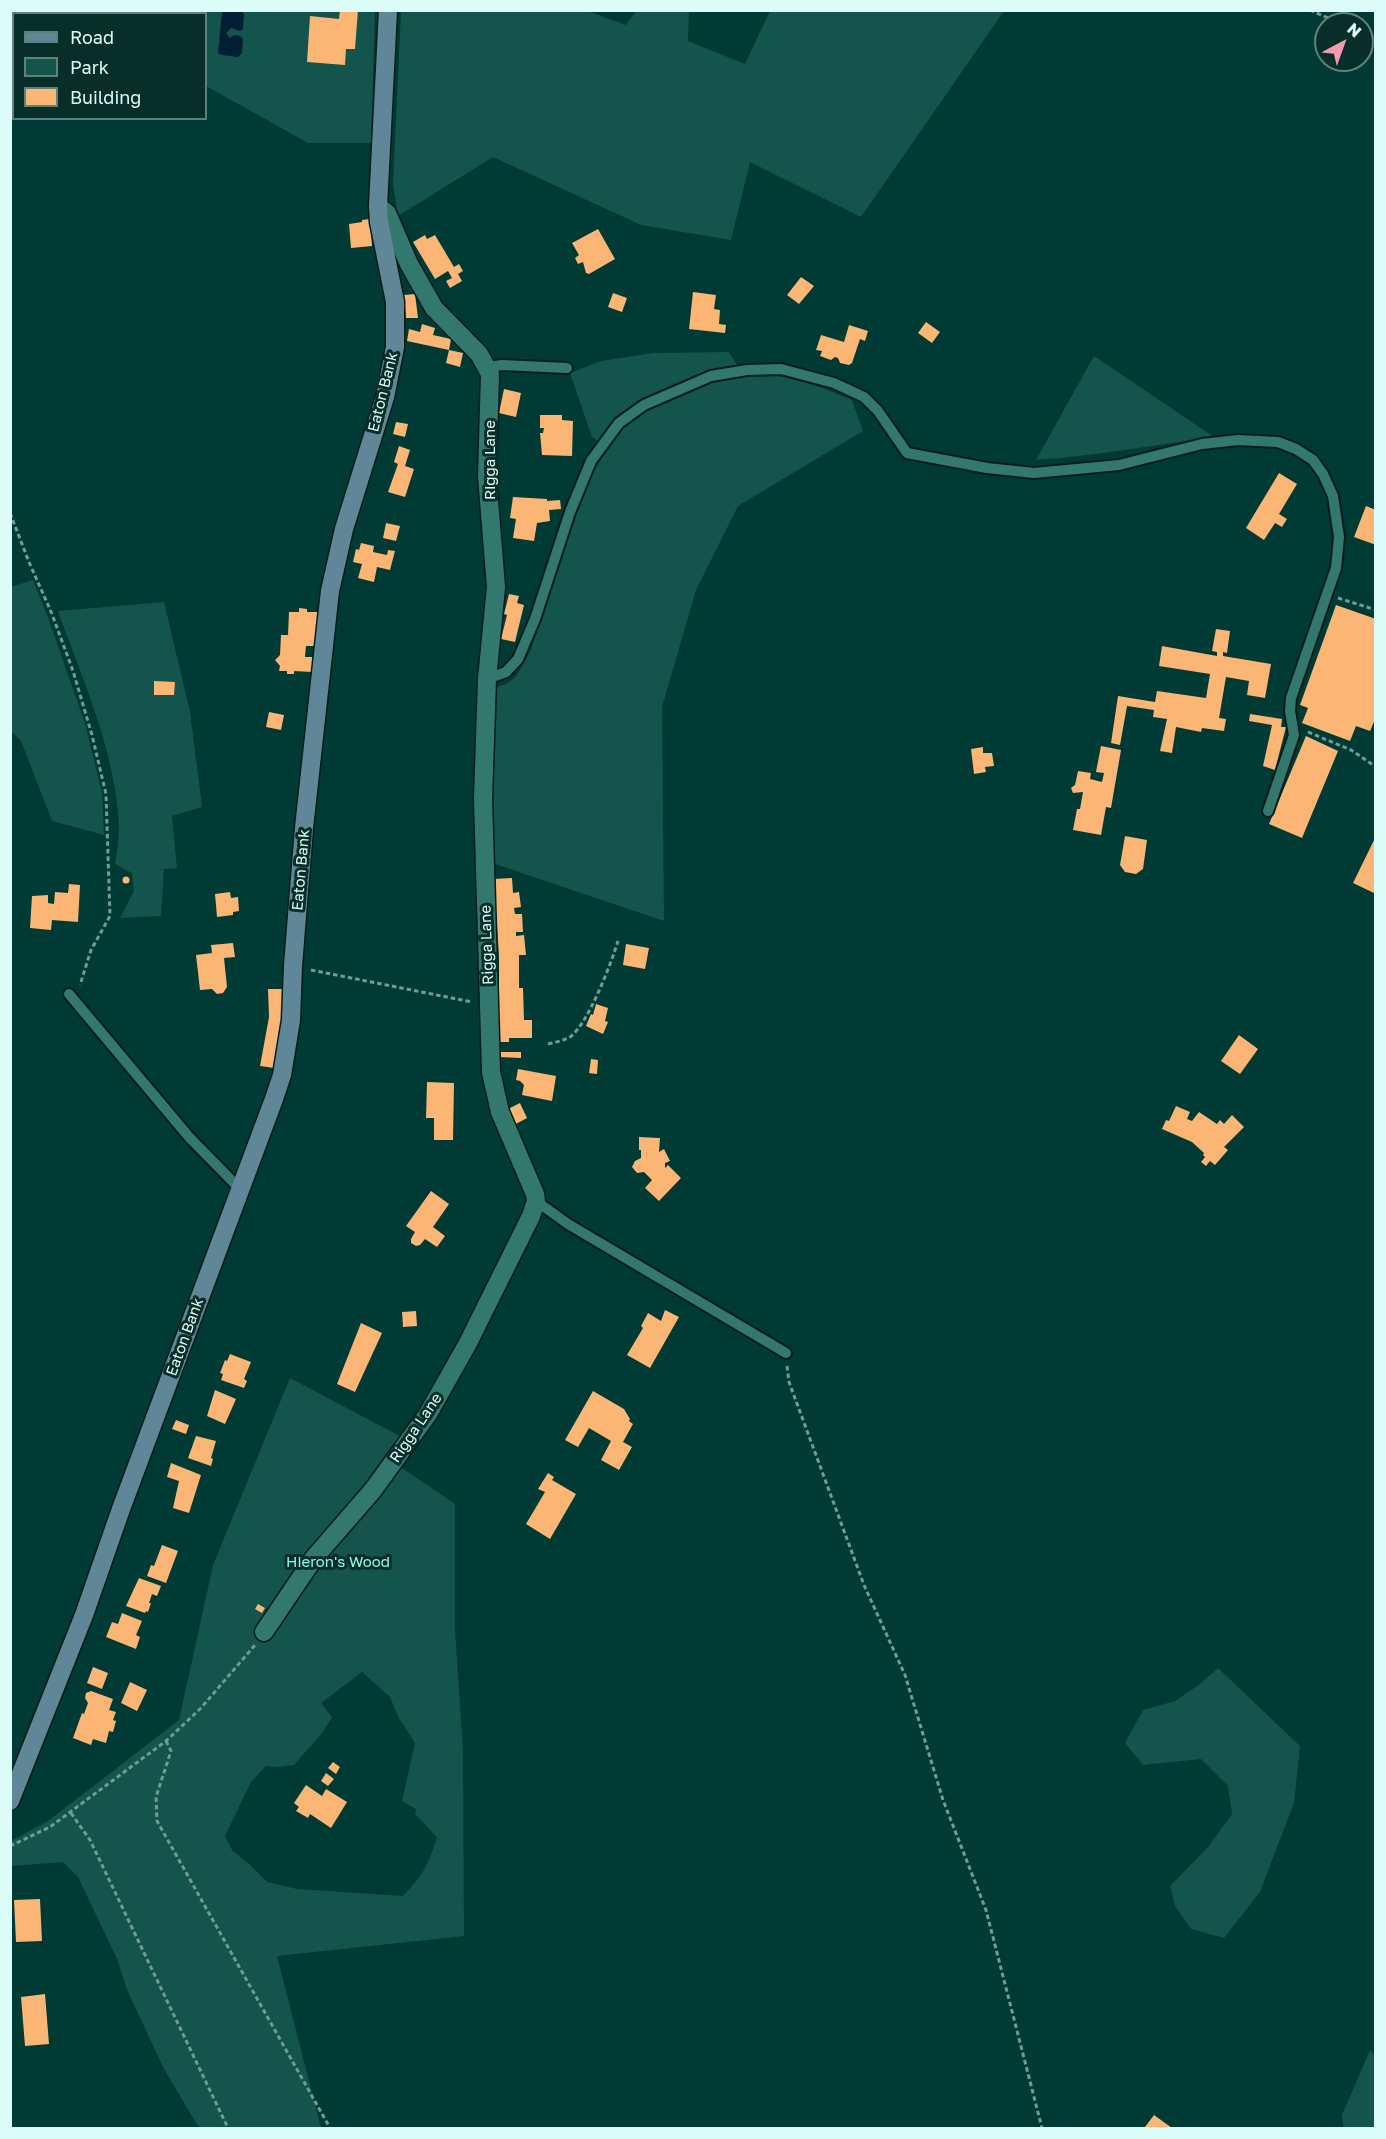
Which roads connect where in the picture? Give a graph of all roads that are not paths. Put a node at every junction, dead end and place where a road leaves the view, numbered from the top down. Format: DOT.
graph roads {
  1 [pos="388,10"];
  2 [pos="378,206"];
  3 [pos="488,367"];
  4 [pos="567,368"];
  5 [pos="487,680"];
  6 [pos="1268,811"];
  7 [pos="69,994"];
  8 [pos="240,1189"];
  9 [pos="536,1201"];
  10 [pos="786,1353"];
  11 [pos="264,1632"];
  12 [pos="10,1801"];
  1 -- 2 [label="street, Eaton Bank"];
  2 -- 3 [label="street"];
  2 -- 8 [label="street, Eaton Bank"];
  3 -- 4 [label="lane"];
  3 -- 5 [label="street, Rigga Lane"];
  5 -- 6 [label="lane"];
  5 -- 9 [label="street, Rigga Lane"];
  7 -- 8 [label="lane"];
  8 -- 12 [label="street, Eaton Bank"];
  9 -- 10 [label="lane"];
  9 -- 11 [label="street, Rigga Lane"];
}
